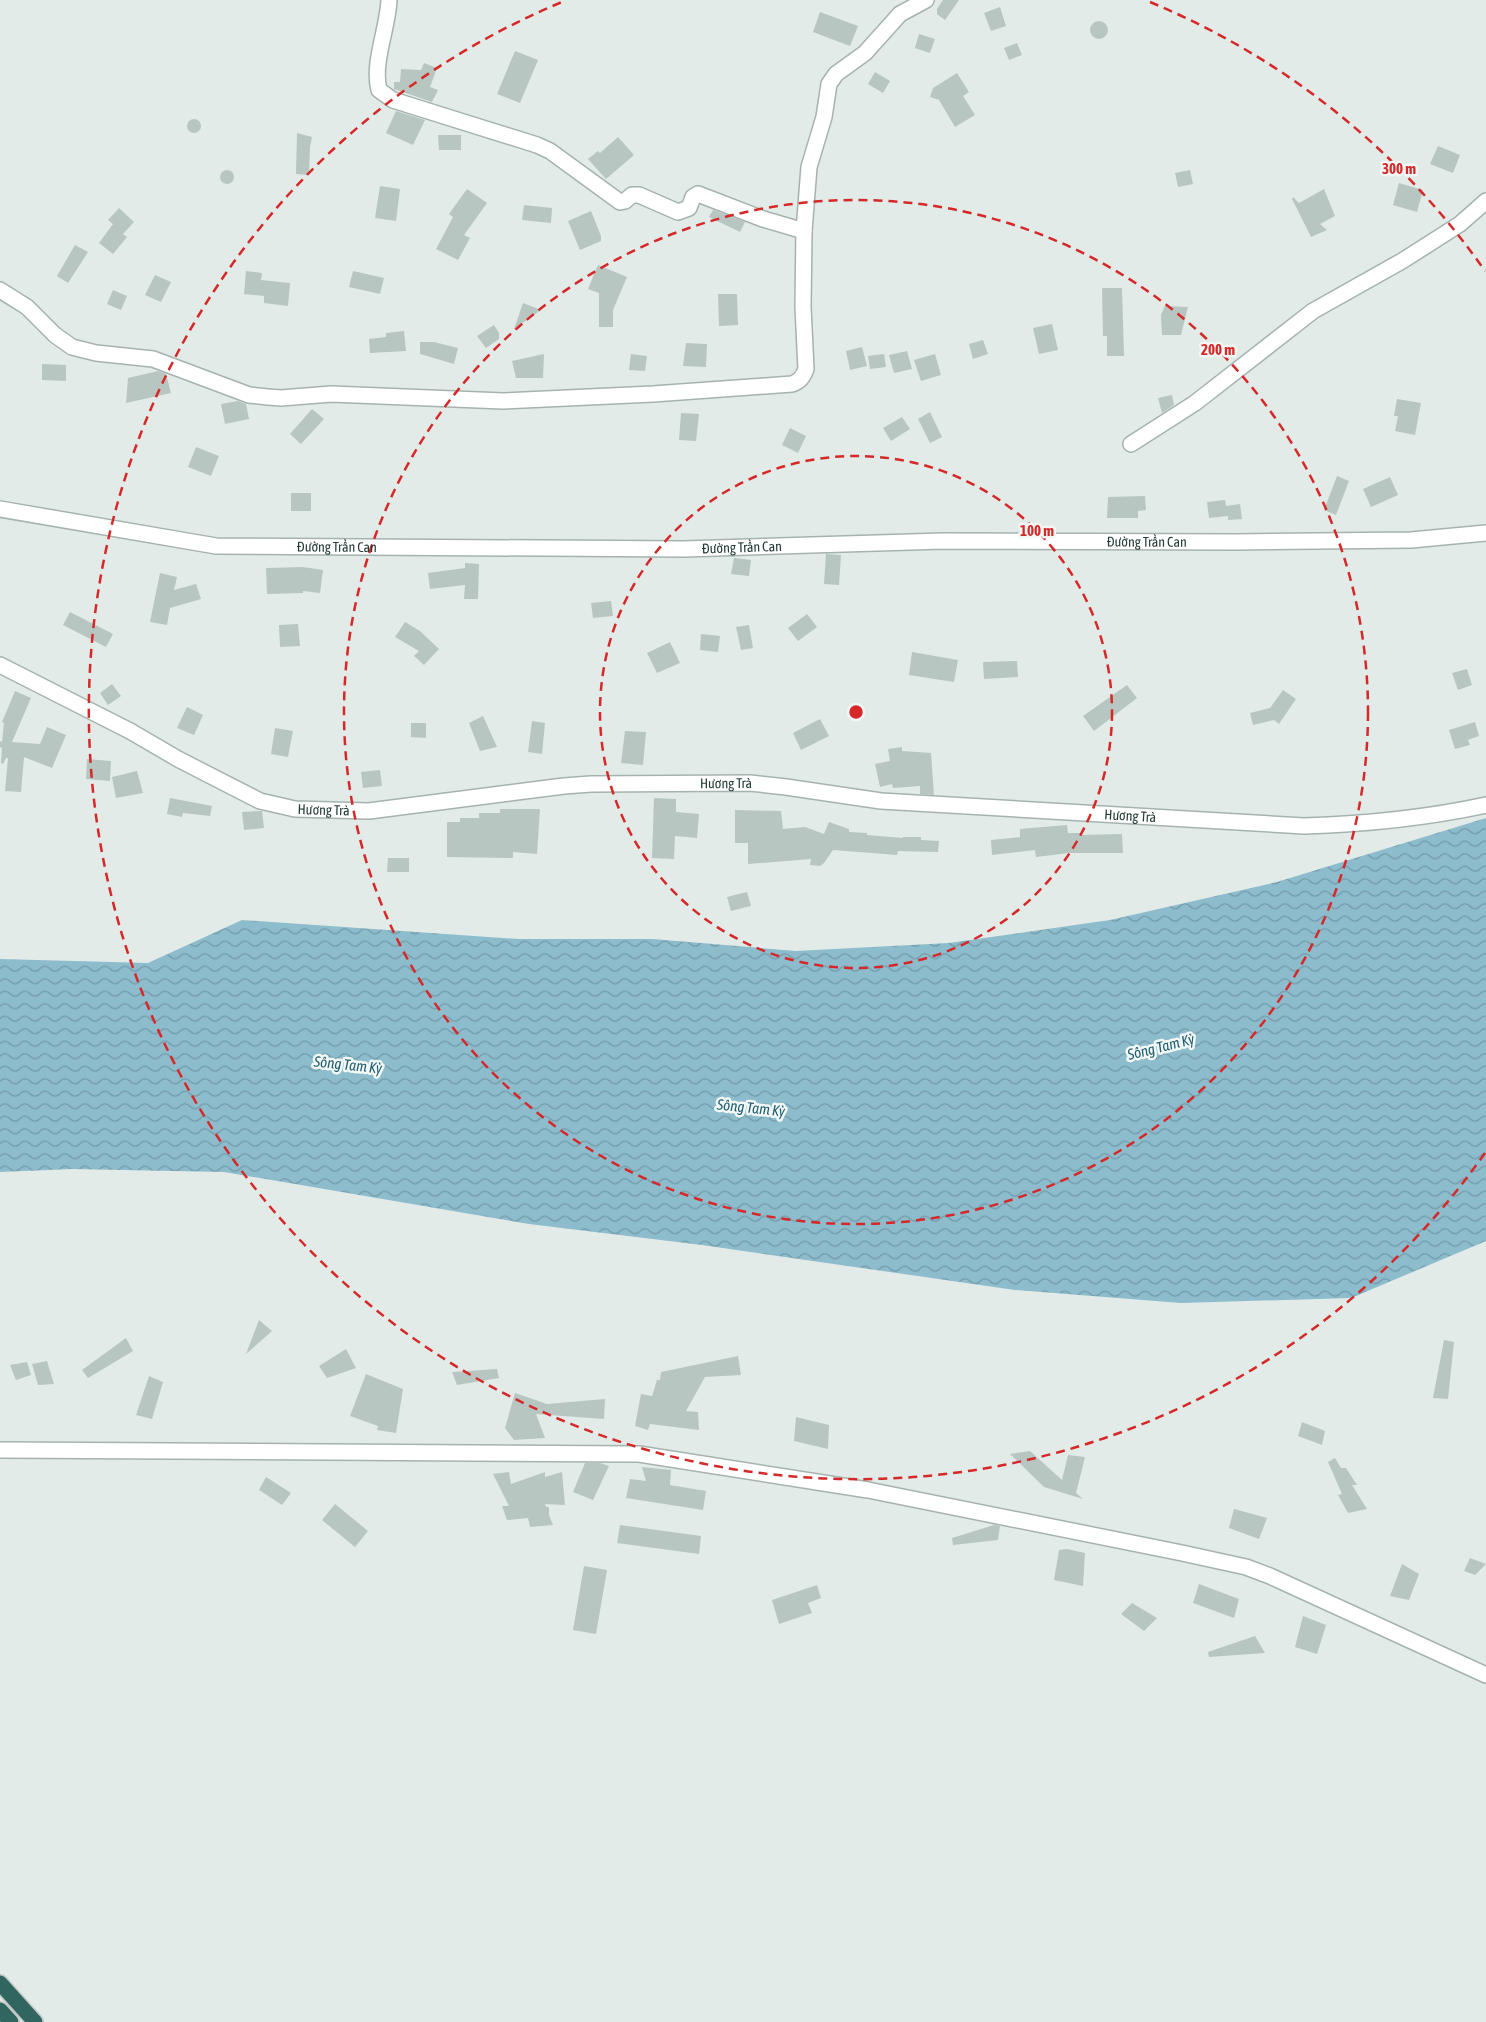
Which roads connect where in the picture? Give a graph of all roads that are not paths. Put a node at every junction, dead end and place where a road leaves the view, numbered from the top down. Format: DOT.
graph roads {
  1 [pos="389,0"];
  2 [pos="926,0"];
  3 [pos="1486,201"];
  4 [pos="804,231"];
  5 [pos="0,290"];
  6 [pos="1131,444"];
  7 [pos="0,509"];
  8 [pos="1486,533"];
  9 [pos="0,665"];
  10 [pos="1486,805"];
  11 [pos="0,1450"];
  12 [pos="1486,1676"];
  13 [pos="0,1983"];
  14 [pos="0,2010"];
  15 [pos="11,2022"];
  16 [pos="35,2022"];
  1 -- 4 [label="street"];
  2 -- 4 [label="street"];
  3 -- 6 [label="street"];
  4 -- 5 [label="street"];
  7 -- 8 [label="street, Đường Trần Can"];
  9 -- 10 [label="street, Hương Trà"];
  11 -- 12 [label="street"];
  13 -- 16 [label="highway"];
  14 -- 15 [label="highway"];
}
